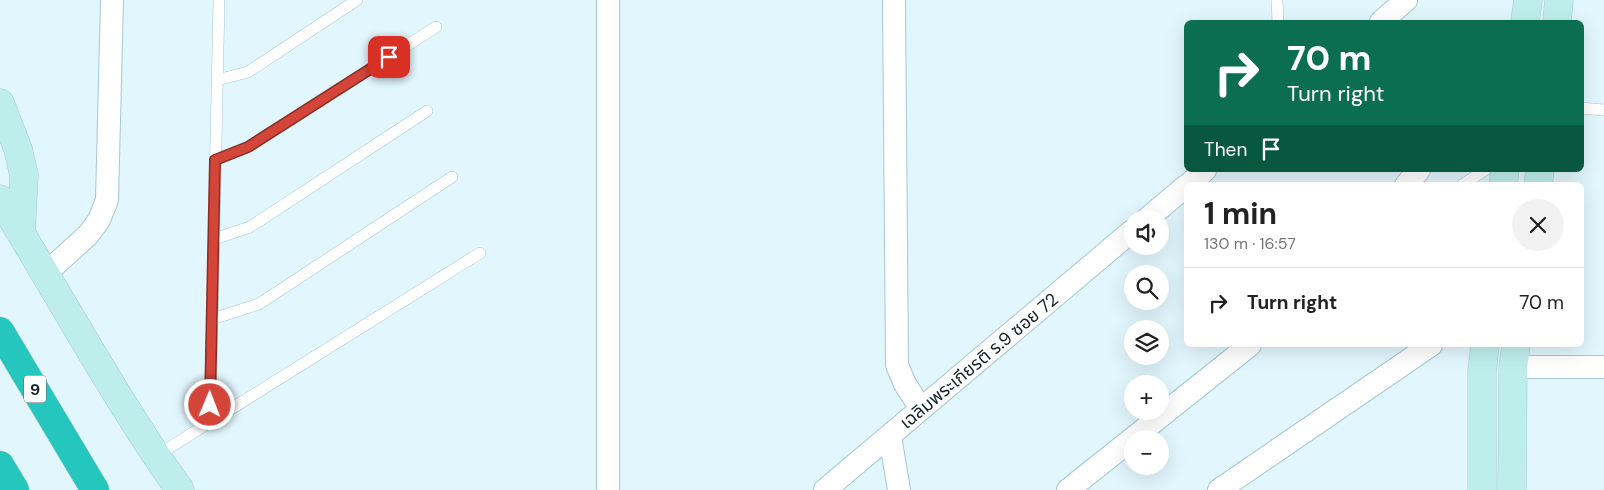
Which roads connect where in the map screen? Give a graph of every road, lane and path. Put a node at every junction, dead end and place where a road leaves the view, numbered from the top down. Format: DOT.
graph roads {
  1 [pos="112,0"];
  2 [pos="219,0"];
  3 [pos="357,0"];
  4 [pos="608,0"];
  5 [pos="894,0"];
  6 [pos="1277,0"];
  7 [pos="1528,0"];
  8 [pos="1559,0"];
  9 [pos="1278,20"];
  10 [pos="1525,20"];
  11 [pos="1557,20"];
  12 [pos="436,27"];
  13 [pos="217,80"];
  14 [pos="0,103"];
  15 [pos="1584,108"];
  16 [pos="1604,110"];
  17 [pos="427,111"];
  18 [pos="215,160"];
  19 [pos="1203,172"];
  20 [pos="1416,172"];
  21 [pos="1482,172"];
  22 [pos="452,177"];
  23 [pos="1192,182"];
  24 [pos="1408,182"];
  25 [pos="1467,182"];
  26 [pos="1184,189"];
  27 [pos="0,198"];
  28 [pos="1159,210"];
  29 [pos="21,232"];
  30 [pos="1124,238"];
  31 [pos="214,239"];
  32 [pos="480,254"];
  33 [pos="45,274"];
  34 [pos="212,319"];
  35 [pos="0,331"];
  36 [pos="1247,347"];
  37 [pos="1428,347"];
  38 [pos="1485,347"];
  39 [pos="1514,356"];
  40 [pos="1604,367"];
  41 [pos="921,409"];
  42 [pos="210,422"];
  43 [pos="890,436"];
  44 [pos="156,456"];
  45 [pos="0,465"];
  46 [pos="15,490"];
  47 [pos="95,490"];
  48 [pos="180,490"];
  49 [pos="608,490"];
  50 [pos="825,490"];
  51 [pos="899,490"];
  52 [pos="1068,490"];
  53 [pos="1219,490"];
  54 [pos="1482,490"];
  55 [pos="1512,490"];
  1 -- 33 [label="street"];
  2 -- 13 [label="lane"];
  3 -- 13 [label="lane"];
  4 -- 49 [label="street"];
  5 -- 41 [label="street"];
  6 -- 9 [label="lane"];
  7 -- 10 [label="main road"];
  8 -- 11 [label="main road"];
  12 -- 18 [label="lane"];
  13 -- 18 [label="lane"];
  14 -- 29 [label="main road"];
  15 -- 16 [label="lane"];
  17 -- 31 [label="lane"];
  18 -- 31 [label="lane"];
  19 -- 23 [label="street"];
  20 -- 24 [label="street"];
  21 -- 25 [label="lane"];
  22 -- 34 [label="lane"];
  26 -- 28 [label="street"];
  27 -- 29 [label="main road"];
  29 -- 33 [label="main road"];
  30 -- 41 [label="street, เฉลิมพระเกียรติ ร.9 ซอย 72"];
  31 -- 34 [label="lane"];
  32 -- 42 [label="lane"];
  33 -- 44 [label="main road"];
  34 -- 42 [label="lane"];
  35 -- 47 [label="highway, 9"];
  36 -- 52 [label="street"];
  37 -- 53 [label="street"];
  38 -- 54 [label="main road"];
  39 -- 40 [label="street"];
  39 -- 55 [label="main road"];
  41 -- 43 [label="street, เฉลิมพระเกียรติ ร.9 ซอย 72"];
  42 -- 44 [label="lane"];
  43 -- 50 [label="street, เฉลิมพระเกียรติ ร.9 ซอย 72"];
  43 -- 51 [label="street"];
  44 -- 48 [label="main road"];
  45 -- 46 [label="highway"];
}
